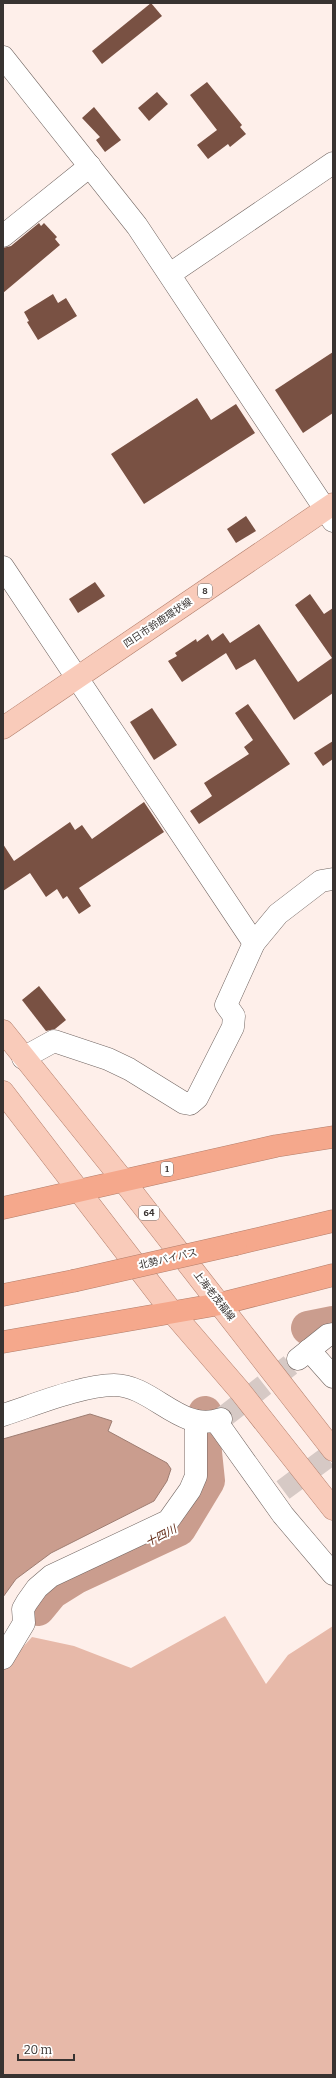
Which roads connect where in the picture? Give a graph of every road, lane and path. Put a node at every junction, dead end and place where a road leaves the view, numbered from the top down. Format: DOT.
graph roads {
  1 [pos="3,57"];
  2 [pos="333,162"];
  3 [pos="90,166"];
  4 [pos="3,236"];
  5 [pos="170,274"];
  6 [pos="330,512"];
  7 [pos="3,567"];
  8 [pos="77,678"];
  9 [pos="3,728"];
  10 [pos="333,879"];
  11 [pos="254,943"];
  12 [pos="3,1032"];
  13 [pos="23,1058"];
  14 [pos="3,1092"];
  15 [pos="333,1137"];
  16 [pos="122,1179"];
  17 [pos="79,1189"];
  18 [pos="3,1208"];
  19 [pos="333,1221"];
  20 [pos="333,1275"];
  21 [pos="3,1295"];
  22 [pos="220,1304"];
  23 [pos="172,1312"];
  24 [pos="333,1334"];
  25 [pos="3,1342"];
  26 [pos="333,1377"];
  27 [pos="3,1415"];
  28 [pos="209,1421"];
  29 [pos="333,1450"];
  30 [pos="333,1509"];
  31 [pos="333,1574"];
  32 [pos="3,1658"];
  1 -- 3 [label="street"];
  2 -- 5 [label="street"];
  3 -- 4 [label="street"];
  3 -- 5 [label="street"];
  5 -- 6 [label="street"];
  6 -- 8 [label="main road, 四日市鈴鹿環状線 / 8"];
  7 -- 8 [label="street"];
  8 -- 9 [label="main road, 四日市鈴鹿環状線 / 8"];
  8 -- 11 [label="street"];
  10 -- 11 [label="street"];
  11 -- 13 [label="street"];
  12 -- 13 [label="main road, 上海老茂福線 / 64"];
  13 -- 16 [label="main road, 上海老茂福線 / 64"];
  14 -- 17 [label="main road"];
  15 -- 16 [label="highway, 1"];
  16 -- 17 [label="highway, 1"];
  16 -- 22 [label="main road, 上海老茂福線 / 64"];
  17 -- 18 [label="highway, 1"];
  17 -- 23 [label="main road"];
  19 -- 21 [label="highway, 北勢バイパス, bridge"];
  20 -- 22 [label="highway"];
  22 -- 23 [label="highway"];
  22 -- 29 [label="main road, 上海老茂福線 / 64"];
  23 -- 25 [label="highway"];
  23 -- 30 [label="main road"];
  24 -- 26 [label="street"];
  27 -- 28 [label="street"];
  28 -- 31 [label="street"];
  28 -- 32 [label="street"];
}
